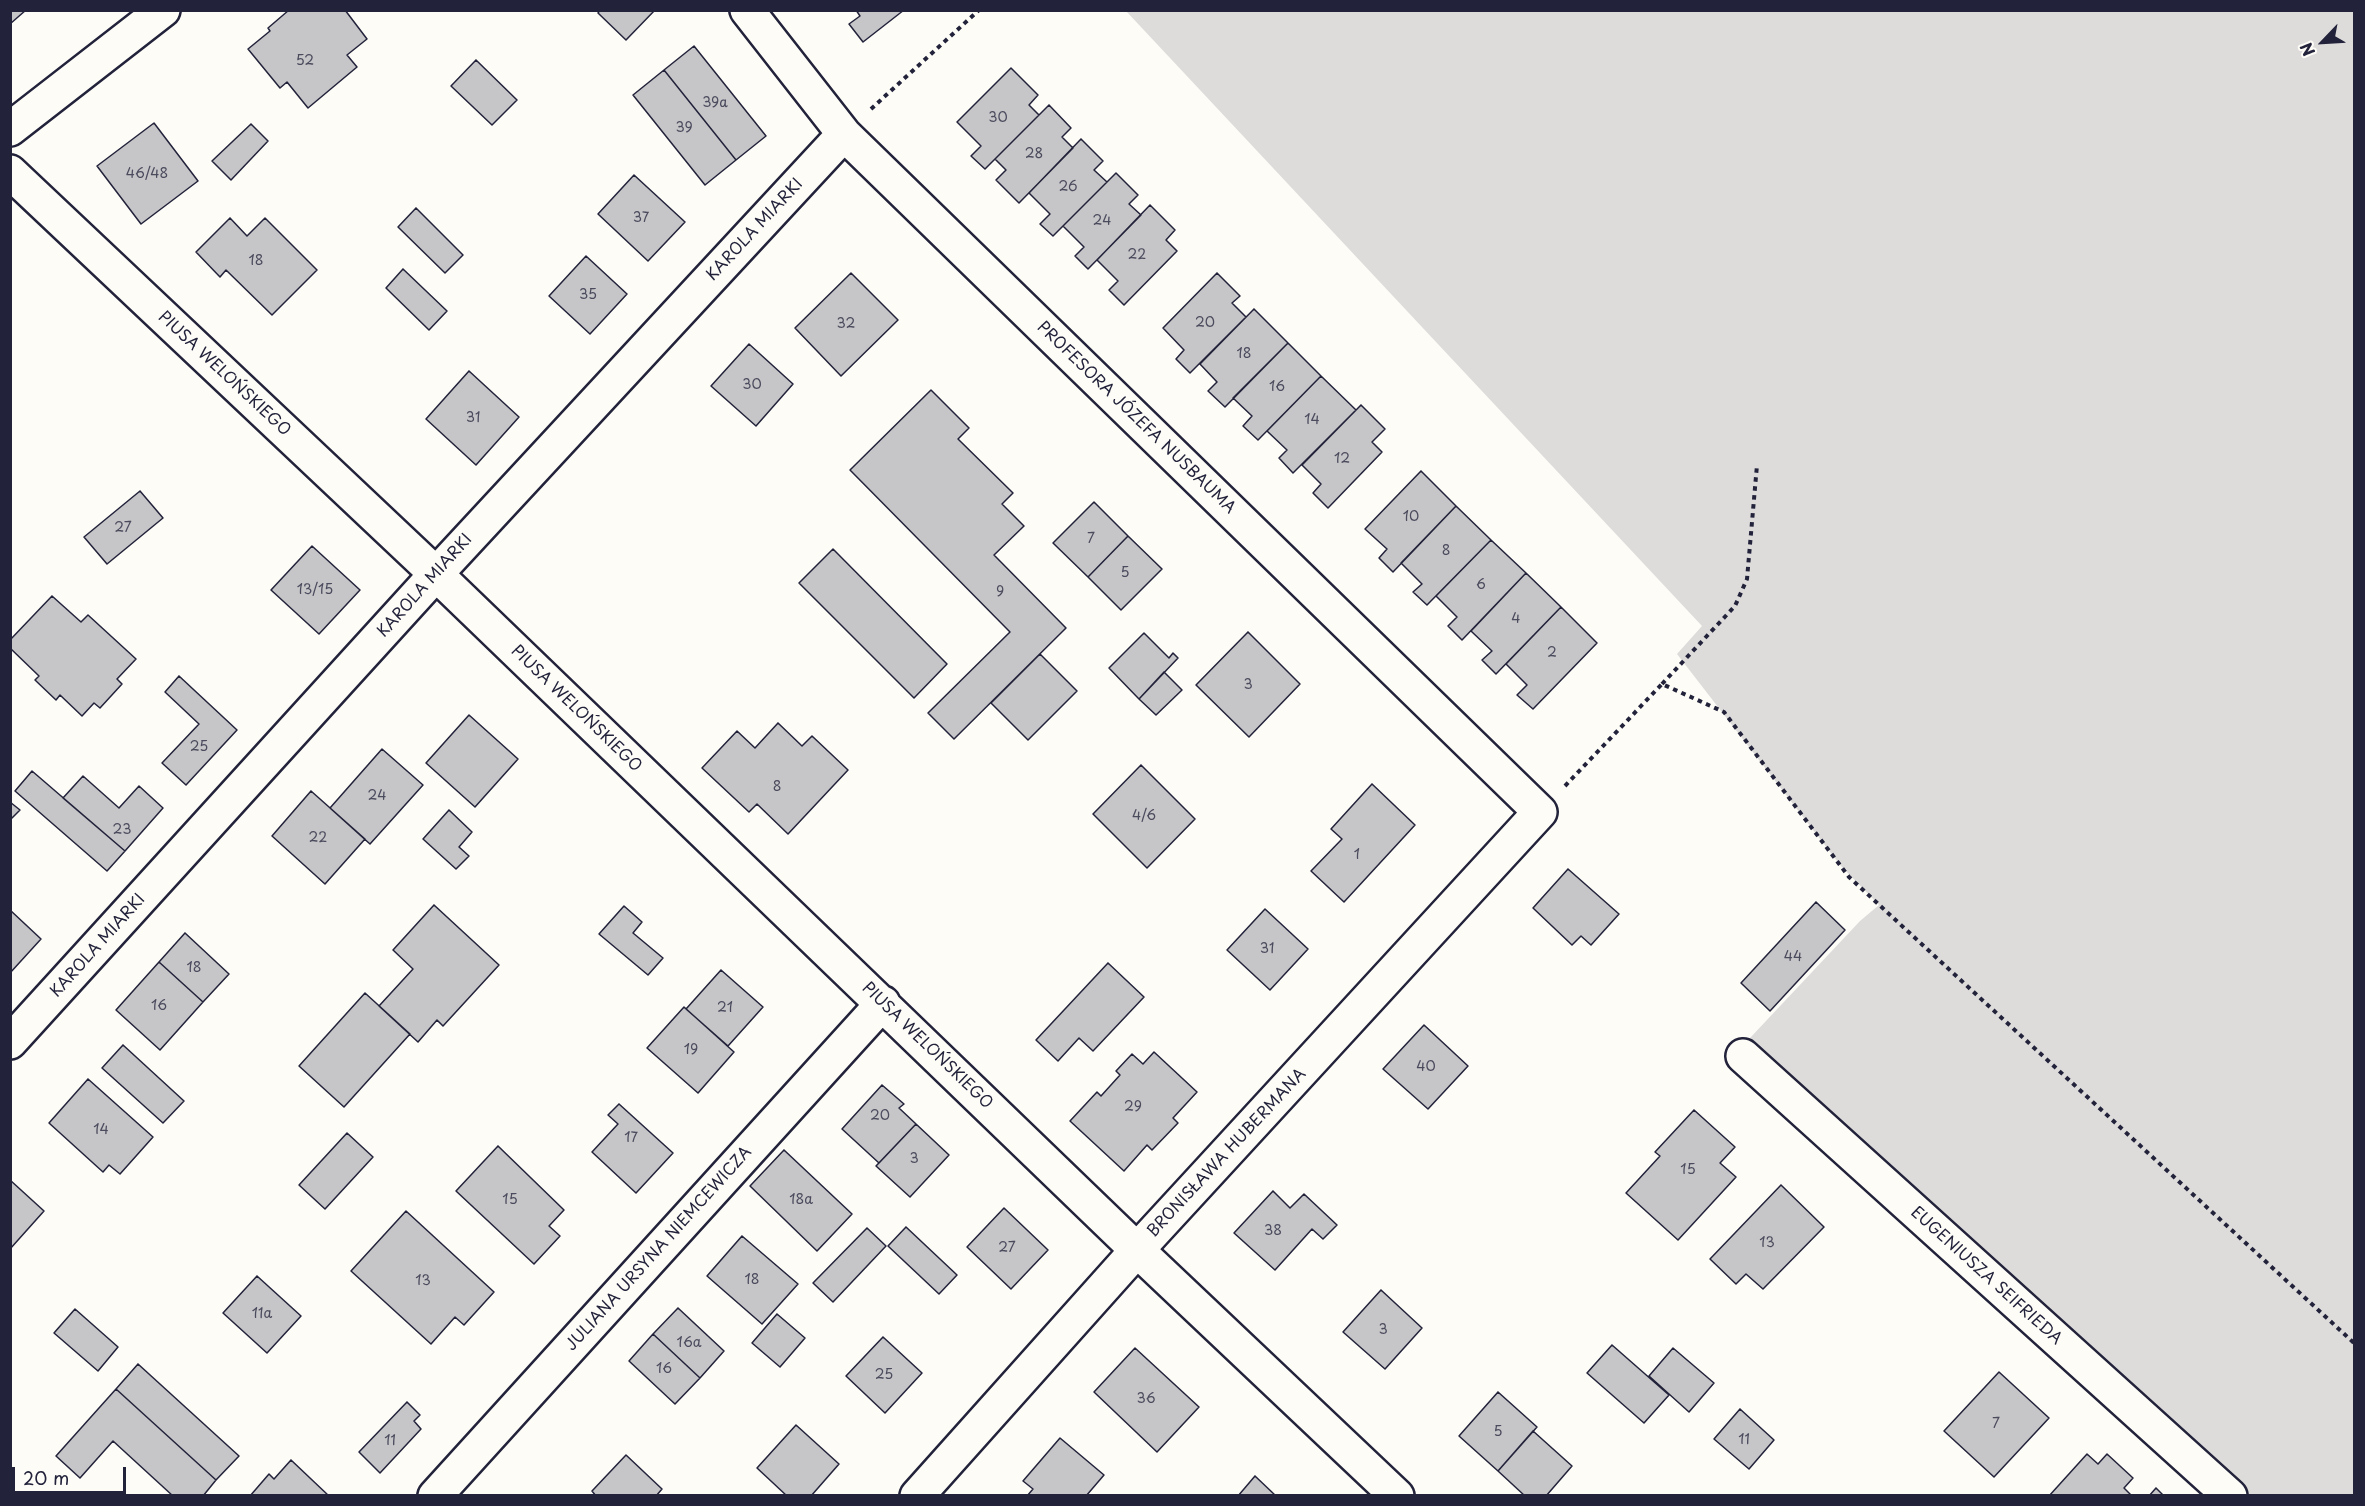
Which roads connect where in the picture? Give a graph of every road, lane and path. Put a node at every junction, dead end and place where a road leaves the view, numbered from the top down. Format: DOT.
graph roads {
  1 [pos="163,10"];
  2 [pos="747,10"];
  3 [pos="979,10"];
  4 [pos="10,129"];
  5 [pos="844,134"];
  6 [pos="10,172"];
  7 [pos="1758,465"];
  8 [pos="436,574"];
  9 [pos="1662,684"];
  10 [pos="1593,756"];
  11 [pos="1540,812"];
  12 [pos="883,1003"];
  13 [pos="10,1042"];
  14 [pos="1743,1056"];
  15 [pos="1137,1250"];
  16 [pos="2355,1343"];
  17 [pos="435,1496"];
  18 [pos="917,1496"];
  19 [pos="1396,1496"];
  20 [pos="2230,1496"];
  1 -- 4 [label="street"];
  2 -- 5 [label="street, PROFESORA JÓZEFA NUSBAUMA"];
  3 -- 5 [label="path"];
  5 -- 8 [label="street, KAROLA MIARKI"];
  5 -- 11 [label="street, PROFESORA JÓZEFA NUSBAUMA"];
  6 -- 8 [label="street, PIUSA WELOŃSKIEGO"];
  7 -- 9 [label="path"];
  8 -- 12 [label="street, PIUSA WELOŃSKIEGO"];
  8 -- 13 [label="street, KAROLA MIARKI"];
  9 -- 10 [label="path"];
  9 -- 16 [label="path"];
  11 -- 15 [label="street, BRONISŁAWA HUBERMANA"];
  12 -- 15 [label="street, PIUSA WELOŃSKIEGO"];
  12 -- 17 [label="street, JULIANA URSYNA NIEMCEWICZA"];
  14 -- 20 [label="street, EUGENIUSZA SEIFRIEDA"];
  15 -- 18 [label="street, BRONISŁAWA HUBERMANA"];
  15 -- 19 [label="street, PIUSA WELOŃSKIEGO"];
}
